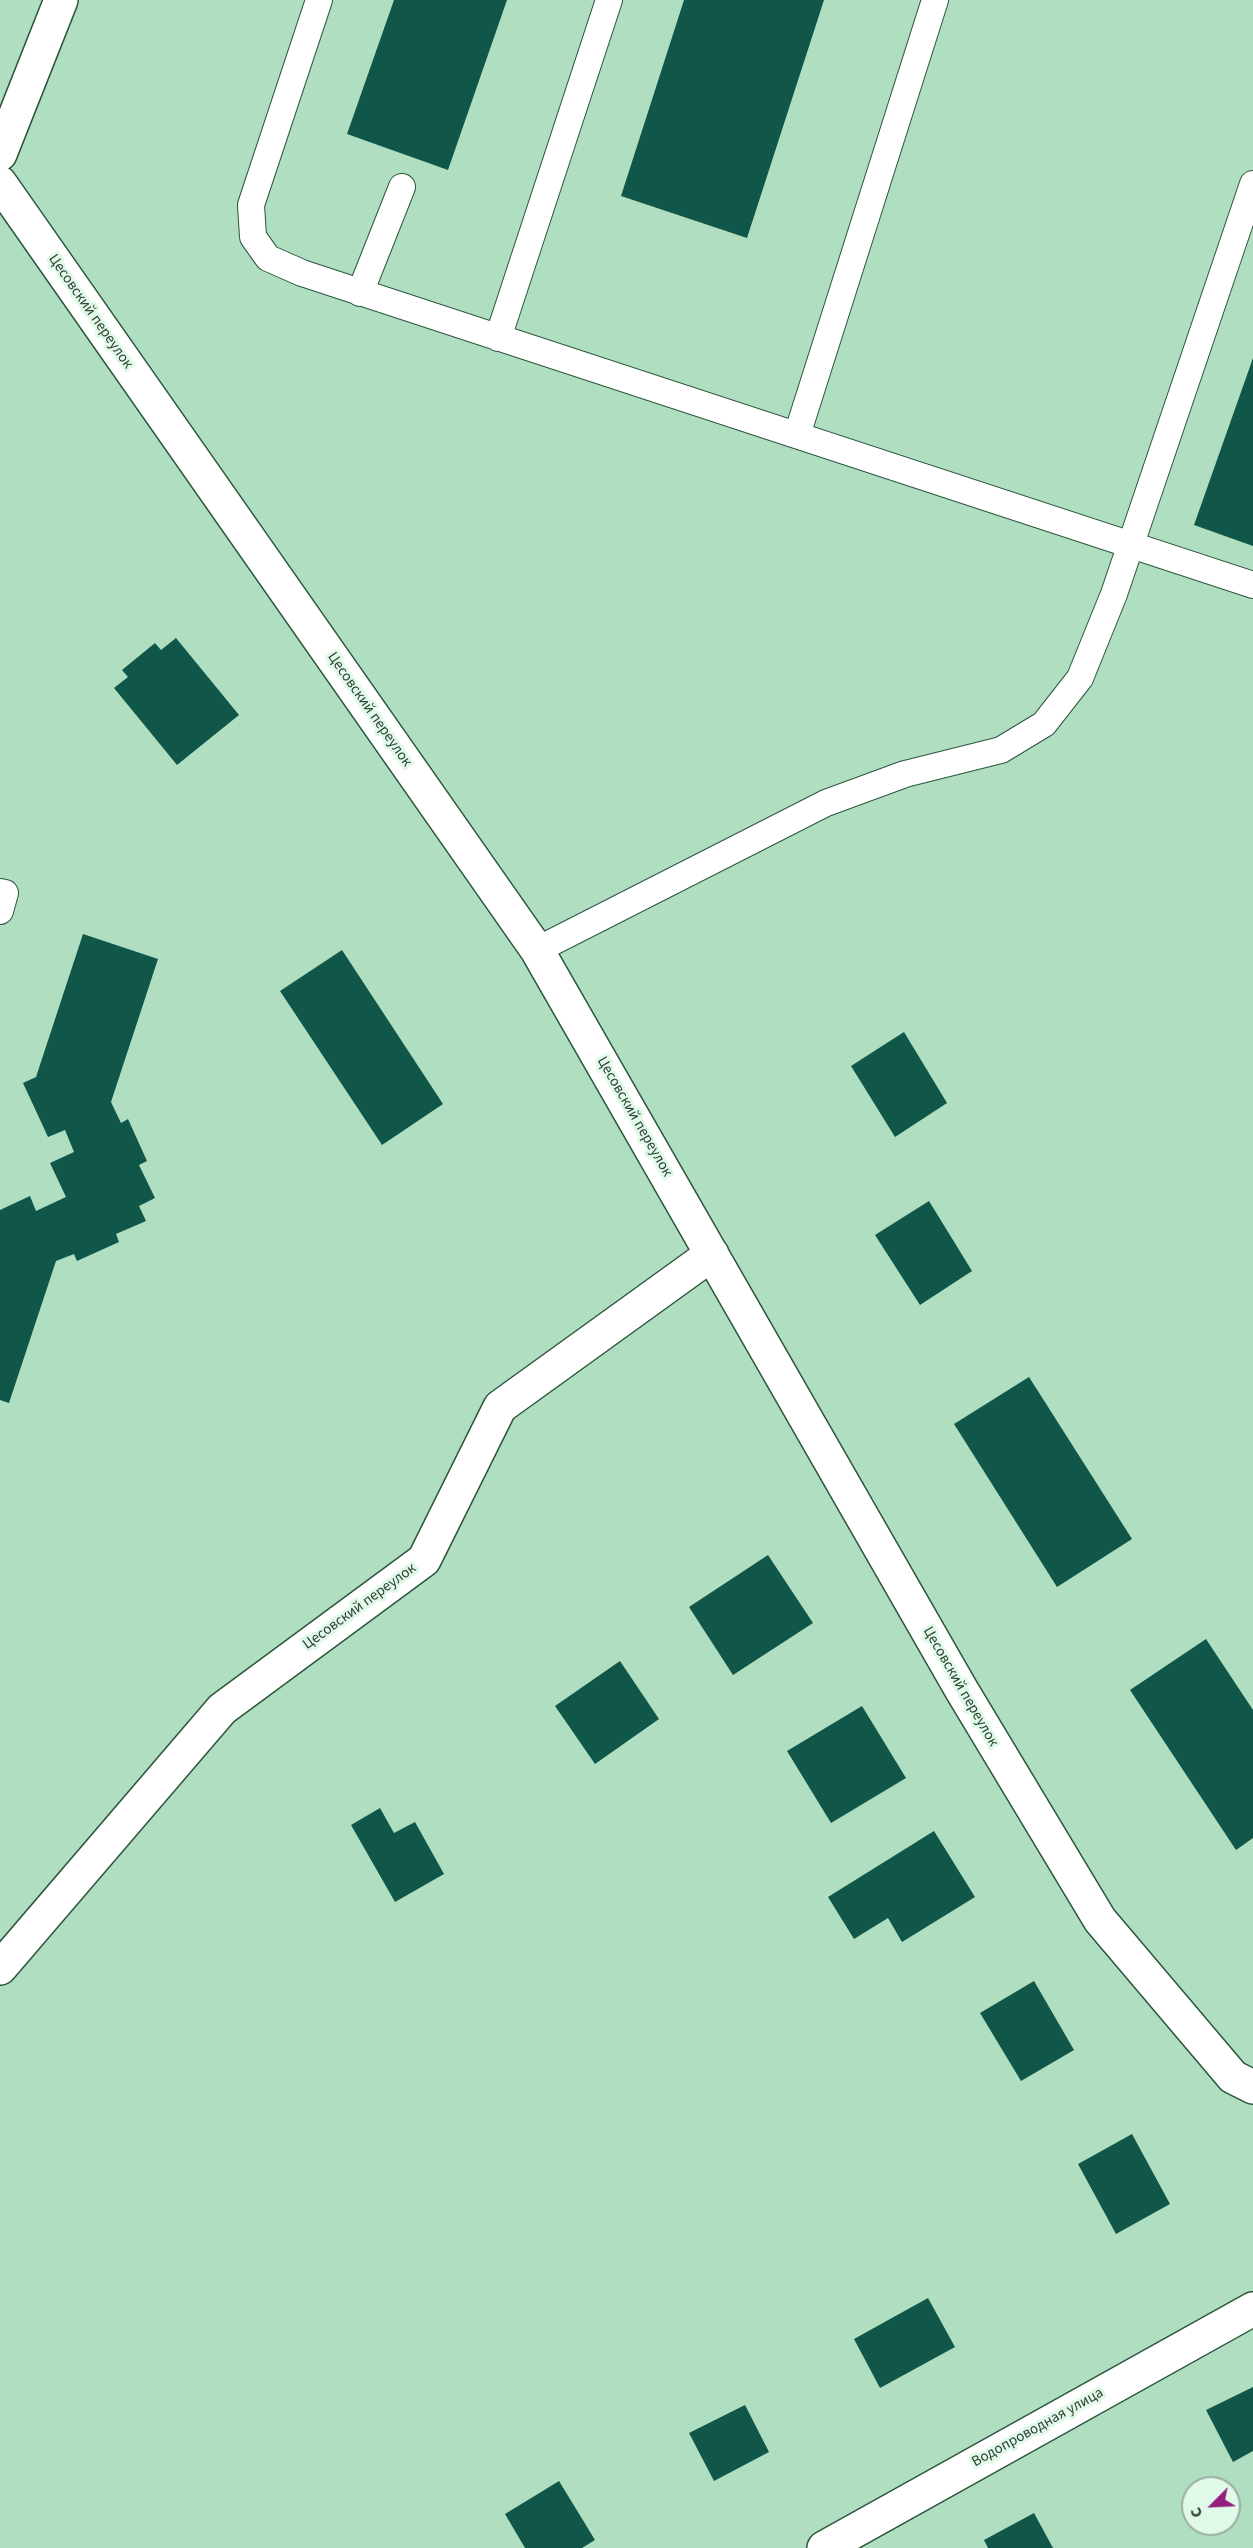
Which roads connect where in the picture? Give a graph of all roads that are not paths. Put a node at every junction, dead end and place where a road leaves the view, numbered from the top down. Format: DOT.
graph roads {
  1 [pos="61,0"];
  2 [pos="319,0"];
  3 [pos="609,0"];
  4 [pos="935,0"];
  5 [pos="0,154"];
  6 [pos="0,183"];
  7 [pos="1253,184"];
  8 [pos="402,187"];
  9 [pos="360,292"];
  10 [pos="498,338"];
  11 [pos="797,435"];
  12 [pos="1132,545"];
  13 [pos="1253,585"];
  14 [pos="0,892"];
  15 [pos="0,910"];
  16 [pos="537,950"];
  17 [pos="712,1254"];
  18 [pos="0,1968"];
  19 [pos="1253,2086"];
  20 [pos="1253,2309"];
  21 [pos="824,2548"];
  1 -- 5 [label="street"];
  2 -- 9 [label="lane"];
  3 -- 10 [label="lane"];
  4 -- 11 [label="lane"];
  6 -- 16 [label="street, Цесовский переулок"];
  7 -- 12 [label="lane"];
  8 -- 9 [label="lane"];
  9 -- 10 [label="lane"];
  10 -- 11 [label="lane"];
  11 -- 12 [label="lane"];
  12 -- 13 [label="lane"];
  12 -- 16 [label="lane"];
  14 -- 15 [label="lane"];
  16 -- 17 [label="street, Цесовский переулок"];
  17 -- 18 [label="street, Цесовский переулок"];
  17 -- 19 [label="street, Цесовский переулок"];
  20 -- 21 [label="street, Водопроводная улица"];
}
